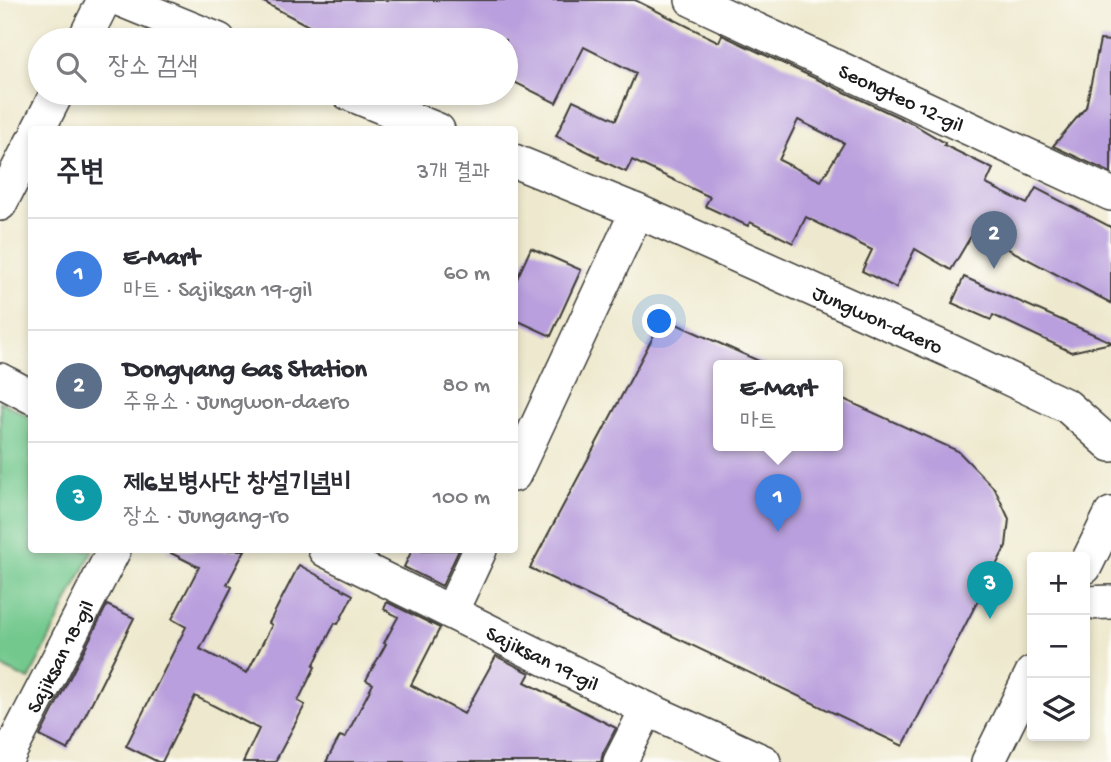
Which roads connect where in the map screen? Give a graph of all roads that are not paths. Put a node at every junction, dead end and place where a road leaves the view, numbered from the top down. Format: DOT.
graph roads {
  1 [pos="104,0"];
  2 [pos="121,0"];
  3 [pos="692,0"];
  4 [pos="90,28"];
  5 [pos="190,28"];
  6 [pos="51,105"];
  7 [pos="377,105"];
  8 [pos="40,126"];
  9 [pos="428,126"];
  10 [pos="28,146"];
  11 [pos="518,163"];
  12 [pos="8,166"];
  13 [pos="1111,194"];
  14 [pos="0,204"];
  15 [pos="637,211"];
  16 [pos="0,380"];
  17 [pos="28,395"];
  18 [pos="1111,445"];
  19 [pos="518,466"];
  20 [pos="1111,514"];
  21 [pos="112,553"];
  22 [pos="331,553"];
  23 [pos="479,553"];
  24 [pos="1090,557"];
  25 [pos="1111,602"];
  26 [pos="1090,603"];
  27 [pos="451,612"];
  28 [pos="1030,678"];
  29 [pos="647,709"];
  30 [pos="0,759"];
  31 [pos="5,762"];
  32 [pos="620,762"];
  33 [pos="764,762"];
  34 [pos="988,762"];
  1 -- 4 [label="street"];
  2 -- 5 [label="street"];
  3 -- 13 [label="street, Seongteo 12-gil"];
  6 -- 8 [label="street"];
  7 -- 9 [label="street"];
  10 -- 12 [label="street"];
  11 -- 15 [label="street, Jungwon-daero"];
  12 -- 14 [label="street"];
  15 -- 18 [label="street, Jungwon-daero"];
  15 -- 19 [label="street"];
  16 -- 17 [label="street"];
  20 -- 24 [label="street"];
  21 -- 31 [label="street, Sajiksan 18-gil"];
  22 -- 27 [label="street, Sajiksan 19-gil"];
  23 -- 27 [label="street"];
  25 -- 26 [label="street"];
  27 -- 29 [label="street, Sajiksan 19-gil"];
  28 -- 34 [label="street"];
  29 -- 32 [label="street"];
  29 -- 33 [label="street, Sajiksan 19-gil"];
  30 -- 31 [label="street"];
}
